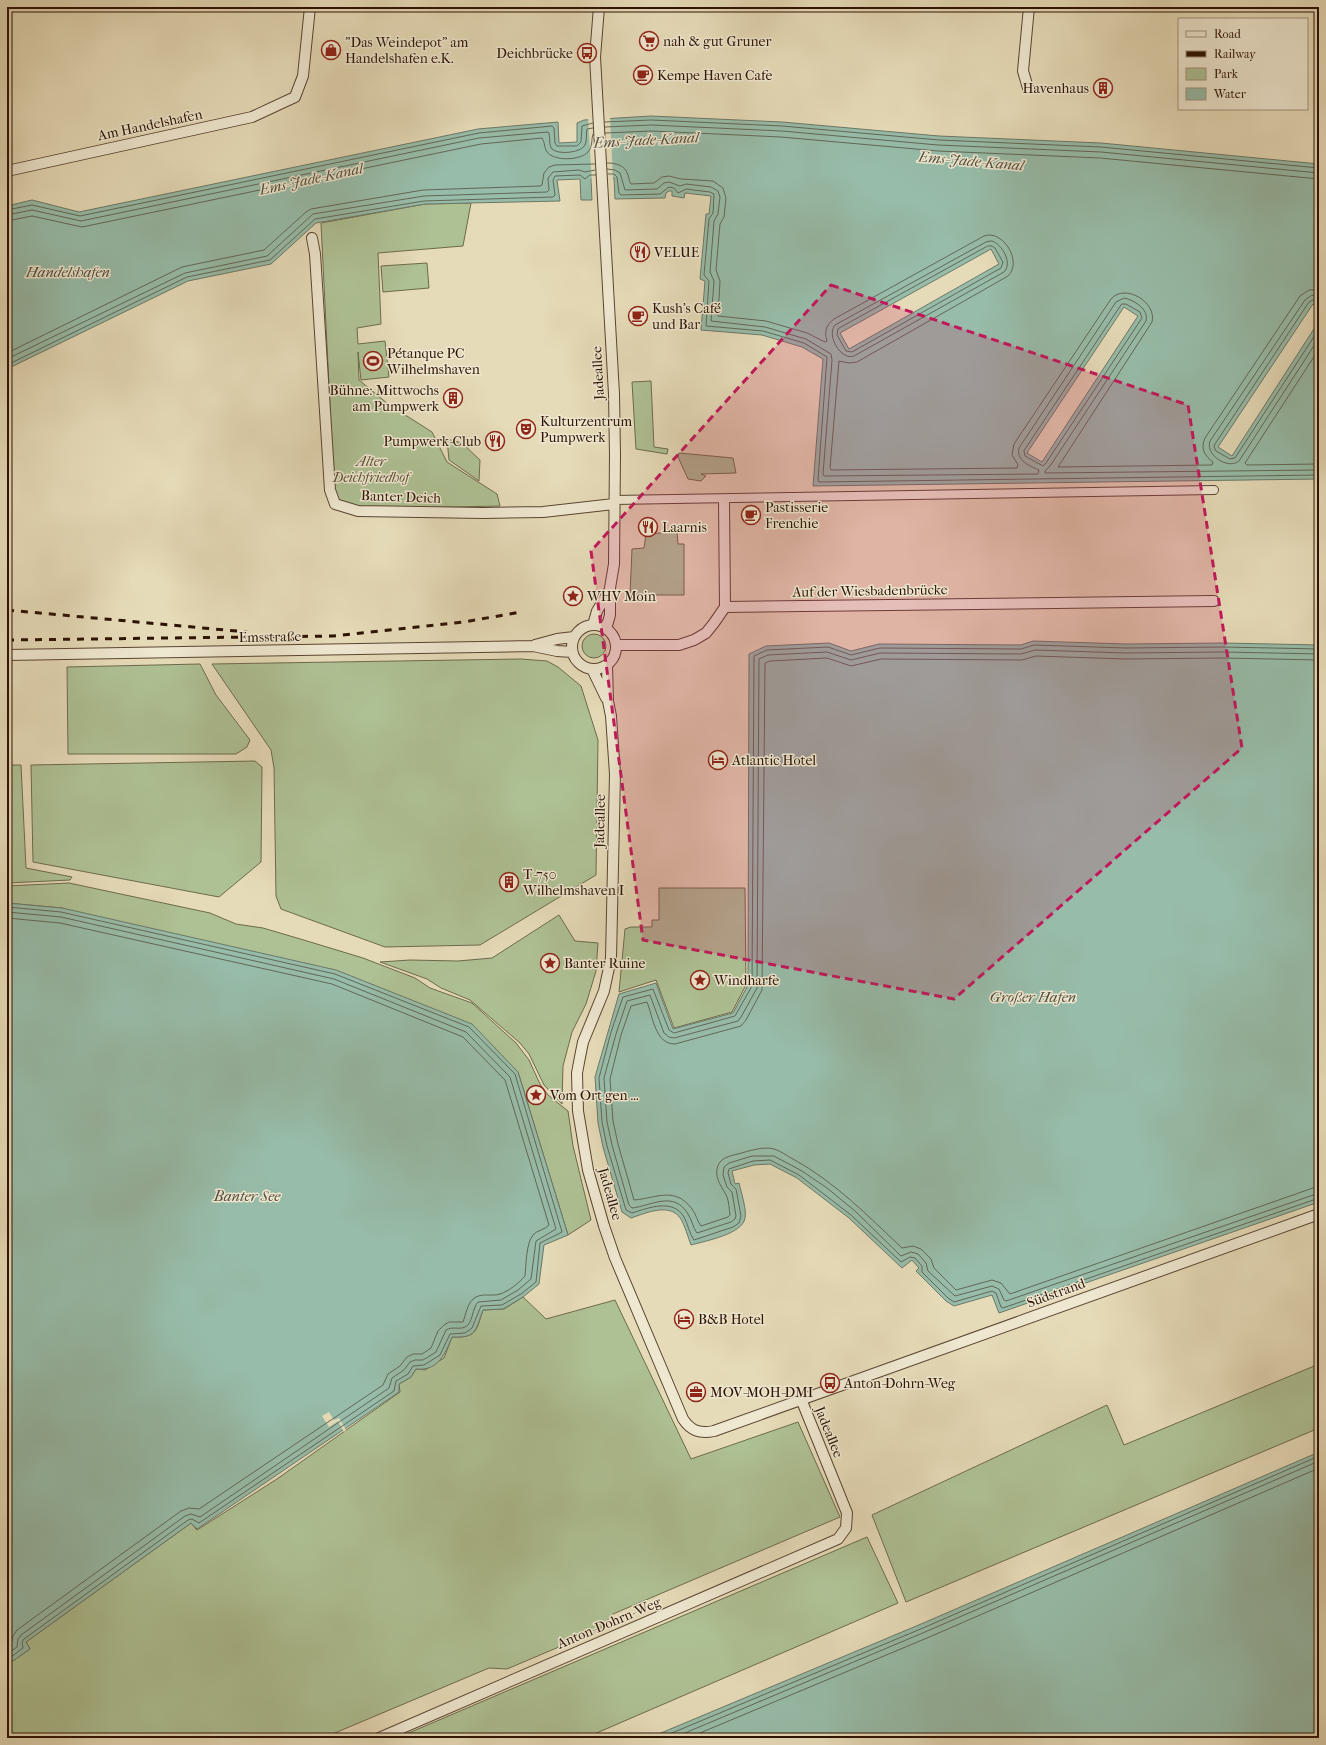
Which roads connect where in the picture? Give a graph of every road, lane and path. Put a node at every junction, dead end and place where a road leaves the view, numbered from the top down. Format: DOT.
graph roads {
  1 [pos="310,7"];
  2 [pos="599,7"];
  3 [pos="1029,7"];
  4 [pos="1028,88"];
  5 [pos="7,171"];
  6 [pos="312,238"];
  7 [pos="1214,490"];
  8 [pos="724,500"];
  9 [pos="614,502"];
  10 [pos="610,588"];
  11 [pos="1214,601"];
  12 [pos="725,607"];
  13 [pos="593,625"];
  14 [pos="606,629"];
  15 [pos="574,637"];
  16 [pos="616,645"];
  17 [pos="533,646"];
  18 [pos="572,652"];
  19 [pos="7,655"];
  20 [pos="607,665"];
  21 [pos="592,669"];
  22 [pos="608,701"];
  23 [pos="1319,1214"];
  24 [pos="801,1399"];
  25 [pos="846,1528"];
  26 [pos="379,1738"];
  1 -- 5 [label="street, Am Handelshafen"];
  2 -- 9 [label="street, Jadeallee"];
  3 -- 4 [label="street"];
  6 -- 9 [label="street, Banter Deich"];
  7 -- 8 [label="street"];
  8 -- 9 [label="street"];
  8 -- 12 [label="street"];
  9 -- 10 [label="street, Jadeallee"];
  10 -- 13 [label="street, Jadeallee"];
  10 -- 14 [label="street, Jadeallee"];
  11 -- 12 [label="street, Auf der Wiesbadenbrücke"];
  12 -- 16 [label="street"];
  13 -- 14 [label="street"];
  13 -- 15 [label="street"];
  14 -- 16 [label="street"];
  15 -- 17 [label="street, Emsstraße"];
  15 -- 18 [label="street"];
  16 -- 20 [label="street"];
  17 -- 18 [label="street, Emsstraße"];
  17 -- 19 [label="street, Emsstraße"];
  18 -- 21 [label="street"];
  20 -- 21 [label="street"];
  20 -- 22 [label="street, Jadeallee"];
  21 -- 22 [label="street, Jadeallee"];
  22 -- 24 [label="street, Jadeallee"];
  23 -- 24 [label="street, Südstrand"];
  24 -- 25 [label="street, Jadeallee"];
  25 -- 26 [label="street, Anton-Dohrn-Weg"];
}
